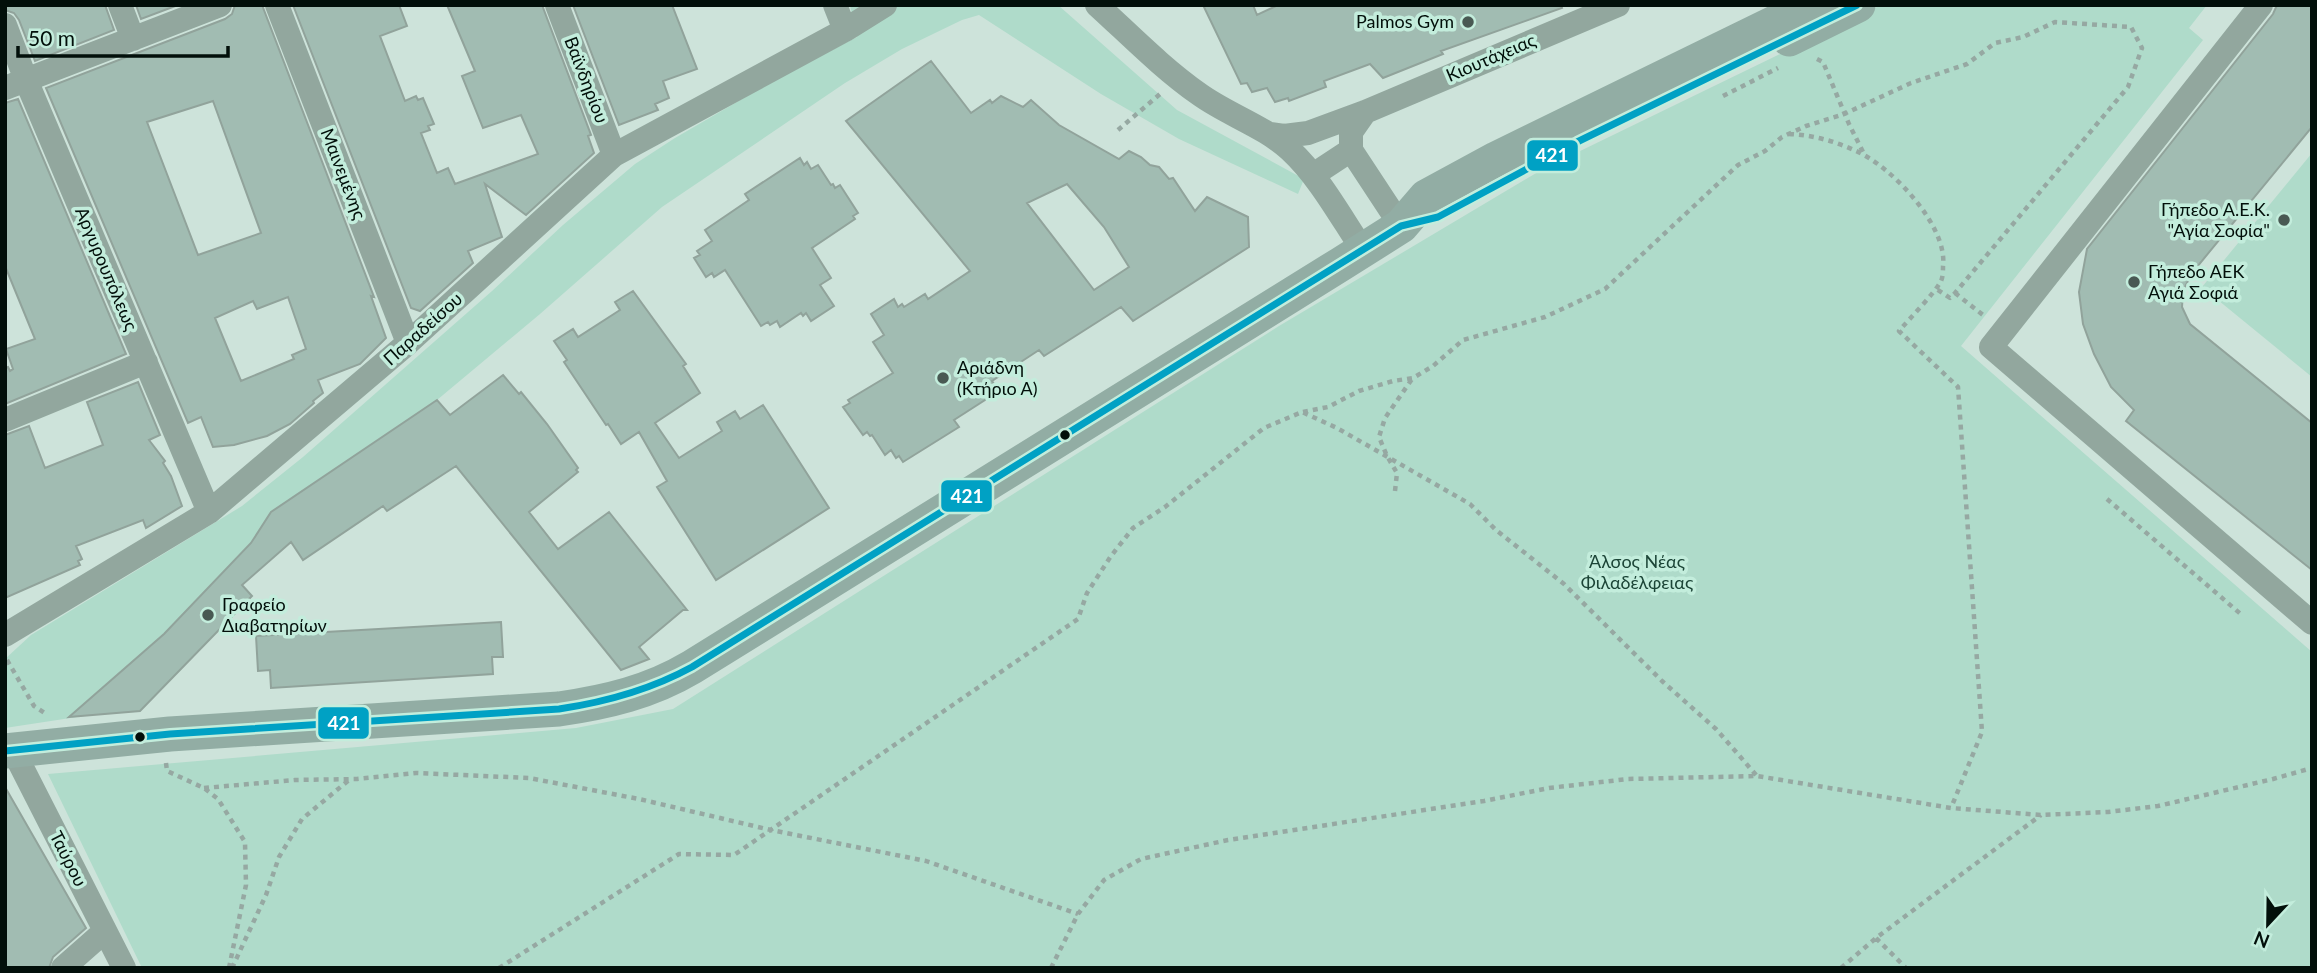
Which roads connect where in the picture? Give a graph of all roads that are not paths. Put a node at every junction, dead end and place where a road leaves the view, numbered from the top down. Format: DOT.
graph roads {
  1 [pos="120,5"];
  2 [pos="220,5"];
  3 [pos="277,5"];
  4 [pos="557,5"];
  5 [pos="835,5"];
  6 [pos="886,5"];
  7 [pos="1097,5"];
  8 [pos="1618,5"];
  9 [pos="1811,5"];
  10 [pos="1858,5"];
  11 [pos="2261,5"];
  12 [pos="5,25"];
  13 [pos="845,30"];
  14 [pos="133,39"];
  15 [pos="16,84"];
  16 [pos="1365,112"];
  17 [pos="1270,134"];
  18 [pos="1351,150"];
  19 [pos="614,155"];
  20 [pos="1313,175"];
  21 [pos="1401,226"];
  22 [pos="1363,250"];
  23 [pos="408,343"];
  24 [pos="146,362"];
  25 [pos="5,420"];
  26 [pos="209,512"];
  27 [pos="2312,623"];
  28 [pos="5,635"];
  29 [pos="9,751"];
  30 [pos="105,931"];
  31 [pos="63,968"];
  32 [pos="124,968"];
  1 -- 14 [label="street"];
  2 -- 14 [label="street"];
  3 -- 23 [label="street, Μαινεμένης"];
  4 -- 19 [label="street, Βαϊνδηρίου"];
  5 -- 13 [label="street"];
  6 -- 13 [label="street, Παραδείσου"];
  7 -- 17 [label="street, Κιουτάχειας"];
  8 -- 16 [label="street, Κιουτάχειας"];
  9 -- 21 [label="main road"];
  10 -- 21 [label="main road"];
  11 -- 27 [label="street"];
  12 -- 15 [label="street, Αργυρουπόλεως"];
  13 -- 19 [label="street, Παραδείσου"];
  14 -- 15 [label="street"];
  15 -- 24 [label="street, Αργυρουπόλεως"];
  16 -- 17 [label="street, Κιουτάχειας"];
  16 -- 18 [label="street"];
  17 -- 20 [label="street, Κιουτάχειας"];
  18 -- 20 [label="street"];
  18 -- 21 [label="street"];
  19 -- 23 [label="street, Παραδείσου"];
  20 -- 22 [label="street, Κιουτάχειας"];
  21 -- 22 [label="main road"];
  22 -- 29 [label="main road"];
  23 -- 26 [label="street, Παραδείσου"];
  24 -- 25 [label="street"];
  24 -- 26 [label="street, Αργυρουπόλεως"];
  26 -- 28 [label="street, Παραδείσου"];
  29 -- 30 [label="street, Ταύρου"];
  30 -- 31 [label="street"];
  30 -- 32 [label="street, Ταύρου"];
}
